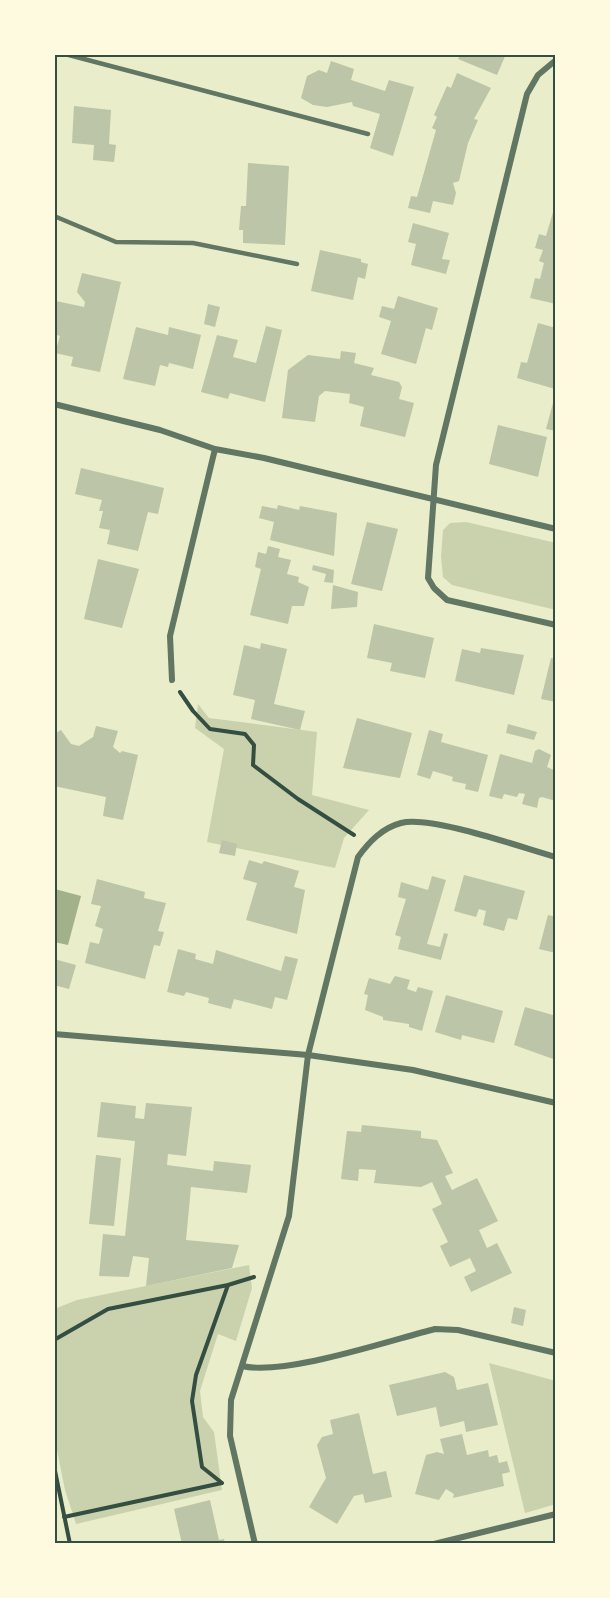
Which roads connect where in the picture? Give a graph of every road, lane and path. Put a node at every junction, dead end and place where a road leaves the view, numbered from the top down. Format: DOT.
graph roads {
  1 [pos="65,54"];
  2 [pos="556,60"];
  3 [pos="368,134"];
  4 [pos="54,216"];
  5 [pos="297,264"];
  6 [pos="54,404"];
  7 [pos="215,449"];
  8 [pos="432,499"];
  9 [pos="556,529"];
  10 [pos="556,625"];
  11 [pos="172,680"];
  12 [pos="367,844"];
  13 [pos="556,857"];
  14 [pos="54,1034"];
  15 [pos="308,1055"];
  16 [pos="556,1103"];
  17 [pos="54,1340"];
  18 [pos="556,1353"];
  19 [pos="242,1366"];
  20 [pos="54,1466"];
  21 [pos="556,1514"];
  22 [pos="64,1517"];
  23 [pos="70,1544"];
  24 [pos="255,1544"];
  25 [pos="434,1544"];
  1 -- 3 [label="lane"];
  2 -- 8 [label="street"];
  4 -- 5 [label="lane"];
  6 -- 7 [label="street"];
  7 -- 8 [label="street"];
  7 -- 11 [label="street"];
  8 -- 9 [label="street"];
  8 -- 10 [label="street"];
  11 -- 12 [label="path"];
  12 -- 13 [label="street"];
  12 -- 15 [label="street"];
  14 -- 15 [label="street"];
  15 -- 16 [label="street"];
  15 -- 19 [label="street"];
  17 -- 22 [label="path"];
  18 -- 19 [label="street"];
  19 -- 24 [label="street"];
  20 -- 22 [label="path"];
  21 -- 25 [label="street"];
  22 -- 23 [label="path"];
}
